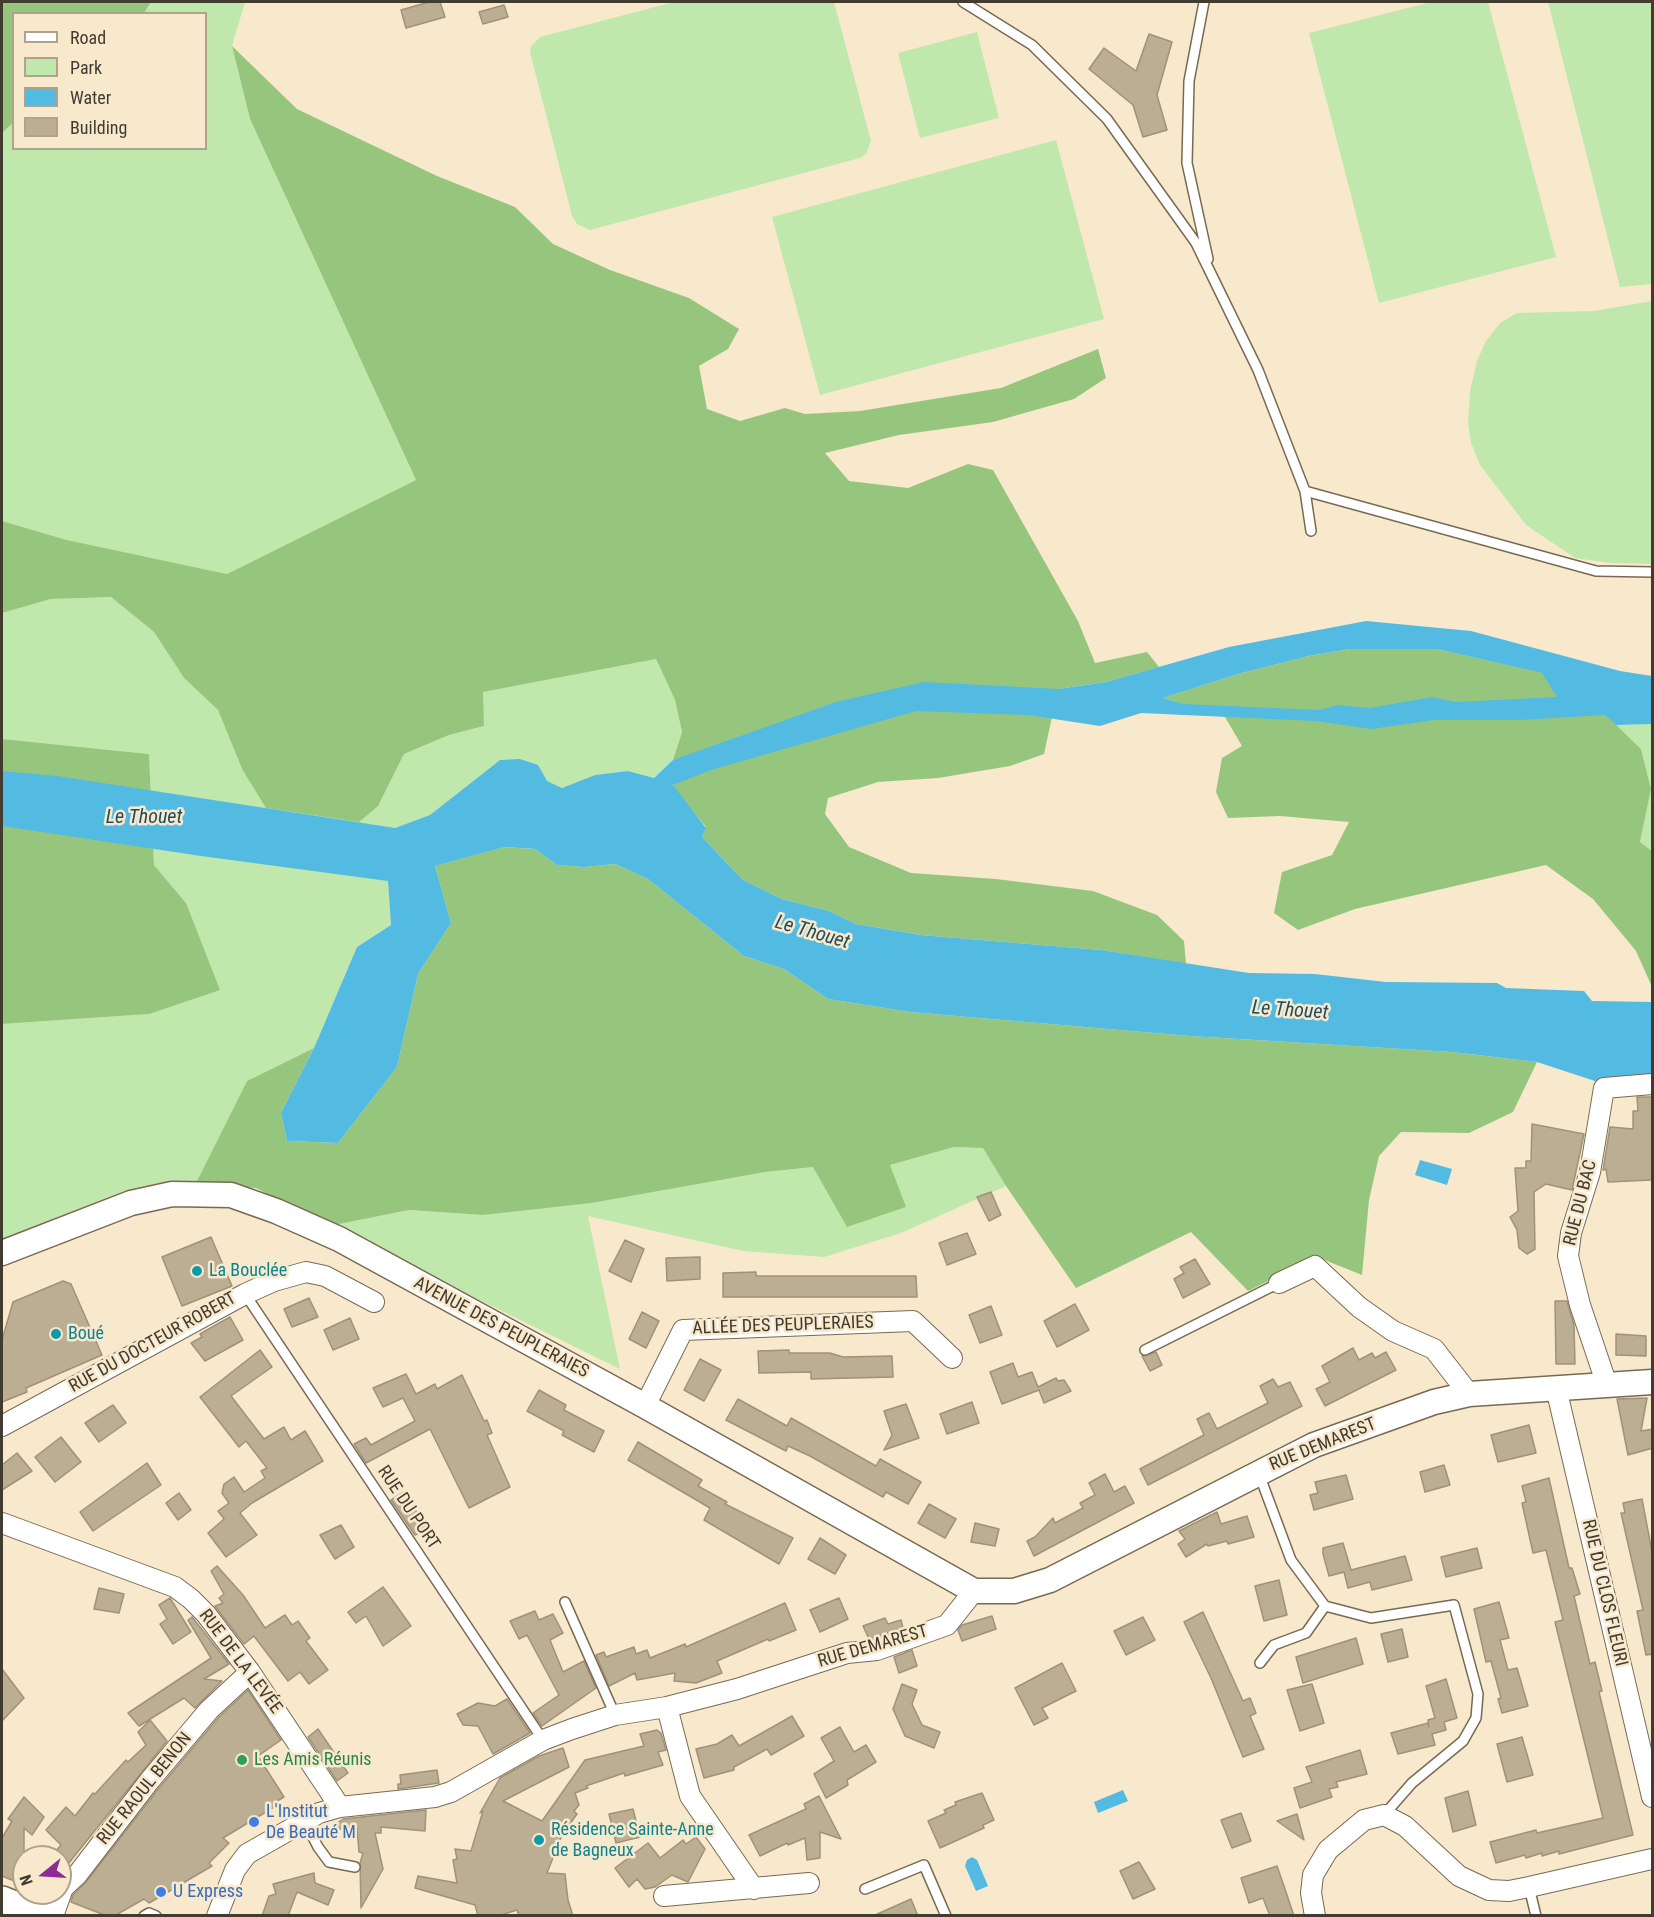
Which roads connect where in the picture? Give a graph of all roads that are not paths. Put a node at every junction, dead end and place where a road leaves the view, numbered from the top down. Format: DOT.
graph roads {
  1 [pos="963,2"];
  2 [pos="1204,2"];
  3 [pos="1212,276"];
  4 [pos="1305,491"];
  5 [pos="1311,531"];
  6 [pos="1653,572"];
  7 [pos="1653,1084"];
  8 [pos="2,1253"];
  9 [pos="1279,1283"];
  10 [pos="245,1294"];
  11 [pos="374,1302"];
  12 [pos="1145,1350"];
  13 [pos="952,1358"];
  14 [pos="1653,1382"];
  15 [pos="1607,1385"];
  16 [pos="1556,1388"];
  17 [pos="1469,1394"];
  18 [pos="645,1406"];
  19 [pos="2,1426"];
  20 [pos="1258,1471"];
  21 [pos="2,1523"];
  22 [pos="974,1591"];
  23 [pos="565,1602"];
  24 [pos="1325,1606"];
  25 [pos="1260,1662"];
  26 [pos="250,1672"];
  27 [pos="668,1707"];
  28 [pos="615,1715"];
  29 [pos="543,1740"];
  30 [pos="1653,1797"];
  31 [pos="340,1807"];
  32 [pos="1384,1815"];
  33 [pos="304,1820"];
  34 [pos="1653,1859"];
  35 [pos="355,1867"];
  36 [pos="810,1883"];
  37 [pos="1529,1887"];
  38 [pos="754,1889"];
  39 [pos="865,1889"];
  40 [pos="664,1896"];
  41 [pos="53,1916"];
  42 [pos="144,1916"];
  43 [pos="156,1916"];
  44 [pos="217,1916"];
  45 [pos="946,1916"];
  46 [pos="1315,1916"];
  47 [pos="1536,1916"];
  1 -- 3 [label="lane"];
  2 -- 3 [label="lane"];
  3 -- 4 [label="lane"];
  4 -- 5 [label="lane"];
  4 -- 6 [label="lane"];
  7 -- 15 [label="street, RUE DU BAC"];
  8 -- 18 [label="street, AVENUE DES PEUPLERAIES"];
  9 -- 12 [label="lane"];
  9 -- 17 [label="street"];
  10 -- 11 [label="street, RUE DU DOCTEUR ROBERT"];
  10 -- 19 [label="street, RUE DU DOCTEUR ROBERT"];
  10 -- 29 [label="lane, RUE DU PORT"];
  13 -- 18 [label="street, ALLÉE DES PEUPLERAIES"];
  14 -- 15 [label="street, RUE DEMAREST"];
  15 -- 16 [label="street, RUE DEMAREST"];
  16 -- 17 [label="street, RUE DEMAREST"];
  16 -- 30 [label="street, RUE DU CLOS FLEURI"];
  17 -- 20 [label="street, RUE DEMAREST"];
  18 -- 22 [label="street, AVENUE DES PEUPLERAIES"];
  20 -- 22 [label="street, RUE DEMAREST"];
  20 -- 24 [label="lane"];
  21 -- 26 [label="street, RUE DE LA LEVÉE"];
  22 -- 27 [label="street, RUE DEMAREST"];
  23 -- 28 [label="lane"];
  24 -- 25 [label="lane"];
  24 -- 32 [label="lane"];
  26 -- 31 [label="street, RUE DE LA LEVÉE"];
  26 -- 41 [label="street, RUE RAOUL BENON"];
  27 -- 28 [label="street, RUE DEMAREST"];
  27 -- 38 [label="street"];
  28 -- 29 [label="street, RUE DEMAREST"];
  29 -- 31 [label="street, RUE DEMAREST"];
  31 -- 33 [label="street, RUE DEMAREST"];
  32 -- 37 [label="street"];
  32 -- 46 [label="street"];
  33 -- 35 [label="lane"];
  33 -- 44 [label="street, RUE DEMAREST"];
  34 -- 37 [label="street"];
  36 -- 38 [label="street"];
  37 -- 47 [label="lane"];
  38 -- 40 [label="street"];
  39 -- 45 [label="lane"];
  42 -- 43 [label="lane"];
}
